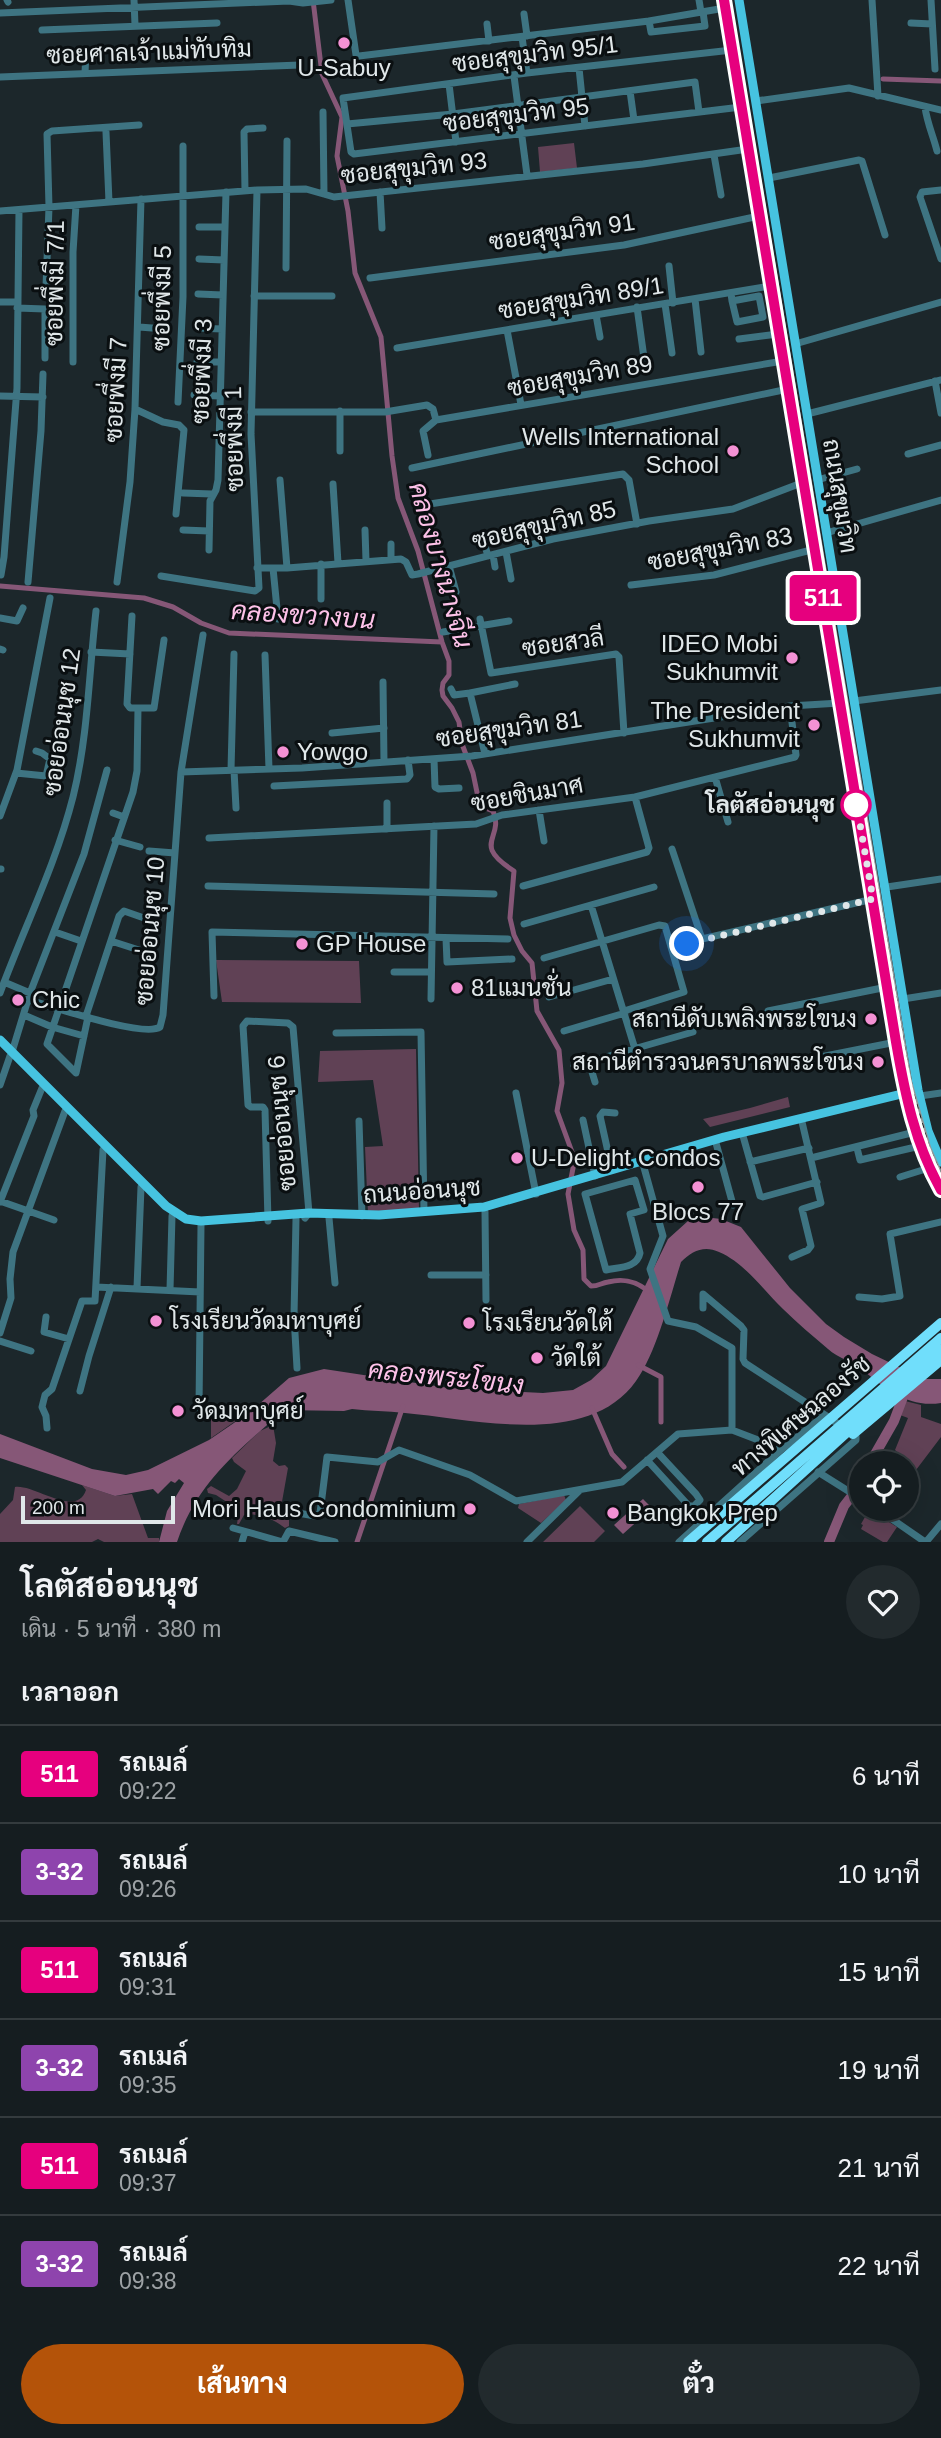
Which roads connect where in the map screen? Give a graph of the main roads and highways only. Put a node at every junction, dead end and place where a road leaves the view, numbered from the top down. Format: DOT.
graph roads {
  1 [pos="739,0"];
  2 [pos="724,4"];
  3 [pos="792,322"];
  4 [pos="777,330"];
  5 [pos="854,701"];
  6 [pos="840,703"];
  7 [pos="0,1040"];
  8 [pos="0,1046"];
  9 [pos="11,1054"];
  10 [pos="919,1093"];
  11 [pos="906,1094"];
  12 [pos="701,1145"];
  13 [pos="674,1153"];
  14 [pos="941,1162"];
  15 [pos="613,1172"];
  16 [pos="941,1190"];
  17 [pos="304,1217"];
  18 [pos="379,1217"];
  19 [pos="268,1219"];
  20 [pos="941,1318"];
  21 [pos="941,1323"];
  22 [pos="925,1338"];
  23 [pos="941,1338"];
  24 [pos="941,1350"];
  25 [pos="941,1360"];
  26 [pos="798,1478"];
  27 [pos="688,1542"];
  28 [pos="707,1542"];
  29 [pos="726,1542"];
  1 -- 3 [label="main road, ถนนสุขุมวิท"];
  2 -- 4 [label="main road, ถนนสุขุมวิท"];
  3 -- 4 [label="main road"];
  3 -- 5 [label="main road, ถนนสุขุมวิท"];
  4 -- 6 [label="main road, ถนนสุขุมวิท"];
  5 -- 6 [label="main road"];
  5 -- 10 [label="main road, ถนนสุขุมวิท"];
  6 -- 11 [label="main road, ถนนสุขุมวิท"];
  7 -- 9 [label="main road, ถนนอ่อนนุช"];
  8 -- 9 [label="main road, ถนนอ่อนนุช"];
  9 -- 19 [label="main road, ถนนอ่อนนุช"];
  9 -- 19 [label="main road, ถนนอ่อนนุช"];
  10 -- 11 [label="main road"];
  10 -- 14 [label="main road, ถนนสุขุมวิท"];
  11 -- 12 [label="main road, ถนนอ่อนนุช"];
  11 -- 12 [label="main road, ถนนอ่อนนุช"];
  11 -- 16 [label="main road, ถนนสุขุมวิท"];
  12 -- 13 [label="main road, ถนนอ่อนนุช"];
  13 -- 15 [label="main road, ถนนอ่อนนุช"];
  13 -- 15 [label="main road, ถนนอ่อนนุช"];
  15 -- 18 [label="main road, ถนนอ่อนนุช"];
  17 -- 18 [label="main road, ถนนอ่อนนุช"];
  17 -- 18 [label="main road, ถนนอ่อนนุช"];
  17 -- 19 [label="main road, ถนนอ่อนนุช"];
  17 -- 19 [label="main road, ถนนอ่อนนุช"];
  20 -- 22 [label="highway"];
  21 -- 22 [label="highway, ทางพิเศษฉลองรัช"];
  22 -- 27 [label="highway, ทางพิเศษฉลองรัช"];
  23 -- 28 [label="highway, ทางพิเศษฉลองรัช"];
  24 -- 26 [label="highway"];
  25 -- 26 [label="highway"];
  26 -- 29 [label="highway"];
}
